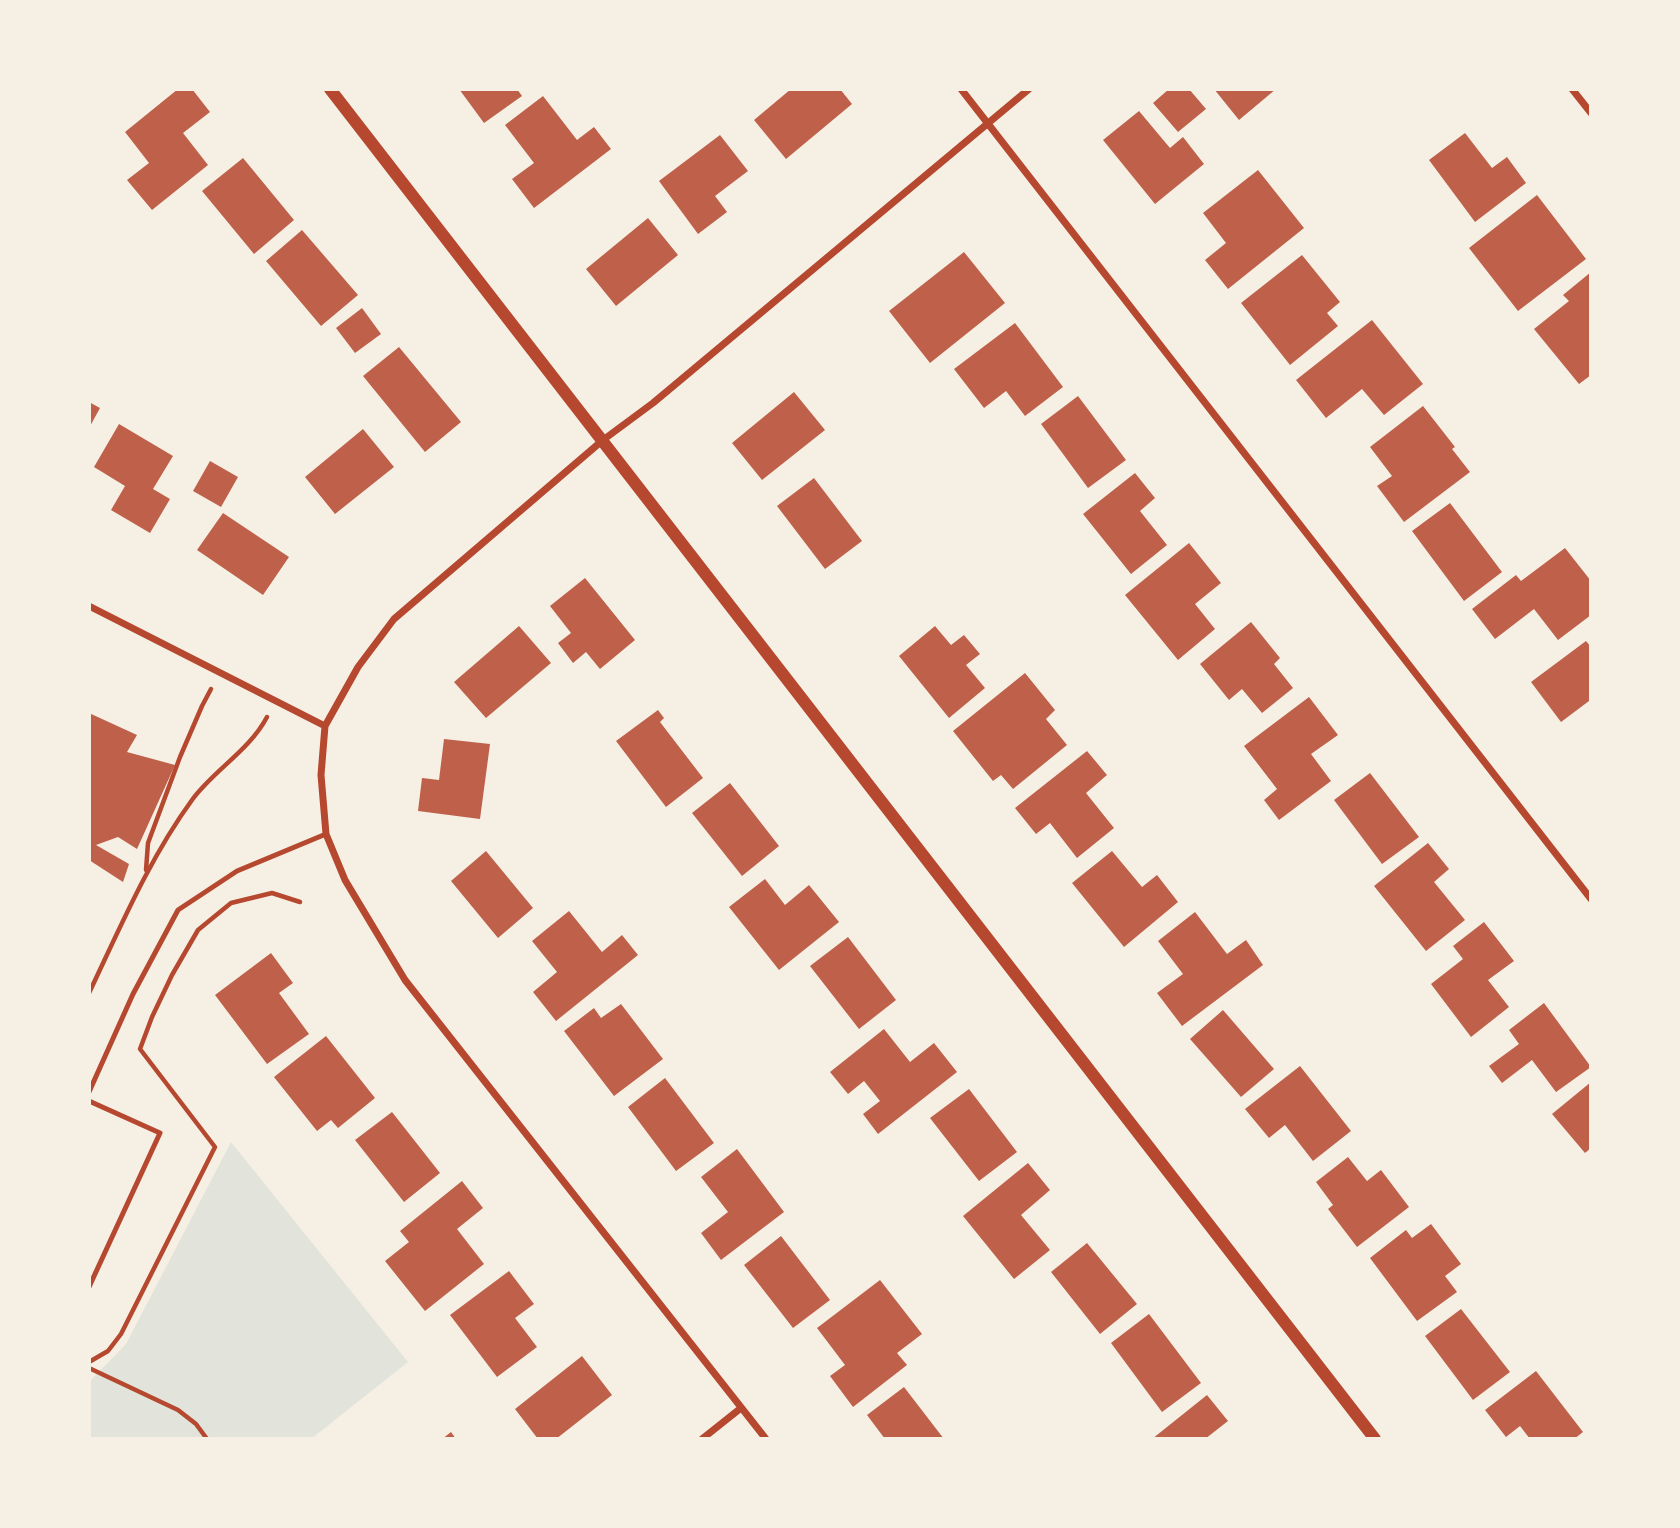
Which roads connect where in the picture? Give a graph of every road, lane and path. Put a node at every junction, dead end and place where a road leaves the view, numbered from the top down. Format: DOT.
graph roads {
  1 [pos="330,89"];
  2 [pos="961,89"];
  3 [pos="1030,89"];
  4 [pos="1572,89"];
  5 [pos="1591,113"];
  6 [pos="988,124"];
  7 [pos="603,440"];
  8 [pos="89,606"];
  9 [pos="276,701"];
  10 [pos="202,706"];
  11 [pos="325,726"];
  12 [pos="326,834"];
  13 [pos="146,874"];
  14 [pos="1591,899"];
  15 [pos="300,902"];
  16 [pos="89,993"];
  17 [pos="89,1092"];
  18 [pos="89,1101"];
  19 [pos="89,1287"];
  20 [pos="89,1362"];
  21 [pos="89,1368"];
  22 [pos="741,1408"];
  23 [pos="207,1439"];
  24 [pos="702,1439"];
  25 [pos="766,1439"];
  26 [pos="1375,1439"];
  1 -- 7 [label="street"];
  2 -- 6 [label="street"];
  3 -- 6 [label="street"];
  4 -- 5 [label="street"];
  6 -- 7 [label="street"];
  6 -- 14 [label="street"];
  7 -- 11 [label="street"];
  7 -- 26 [label="street"];
  8 -- 9 [label="street"];
  9 -- 11 [label="street"];
  9 -- 13 [label="path"];
  10 -- 13 [label="path"];
  11 -- 12 [label="street"];
  12 -- 17 [label="lane"];
  12 -- 22 [label="street"];
  13 -- 16 [label="path"];
  15 -- 20 [label="path"];
  18 -- 19 [label="lane"];
  21 -- 23 [label="path"];
  22 -- 24 [label="street"];
  22 -- 25 [label="street"];
}
